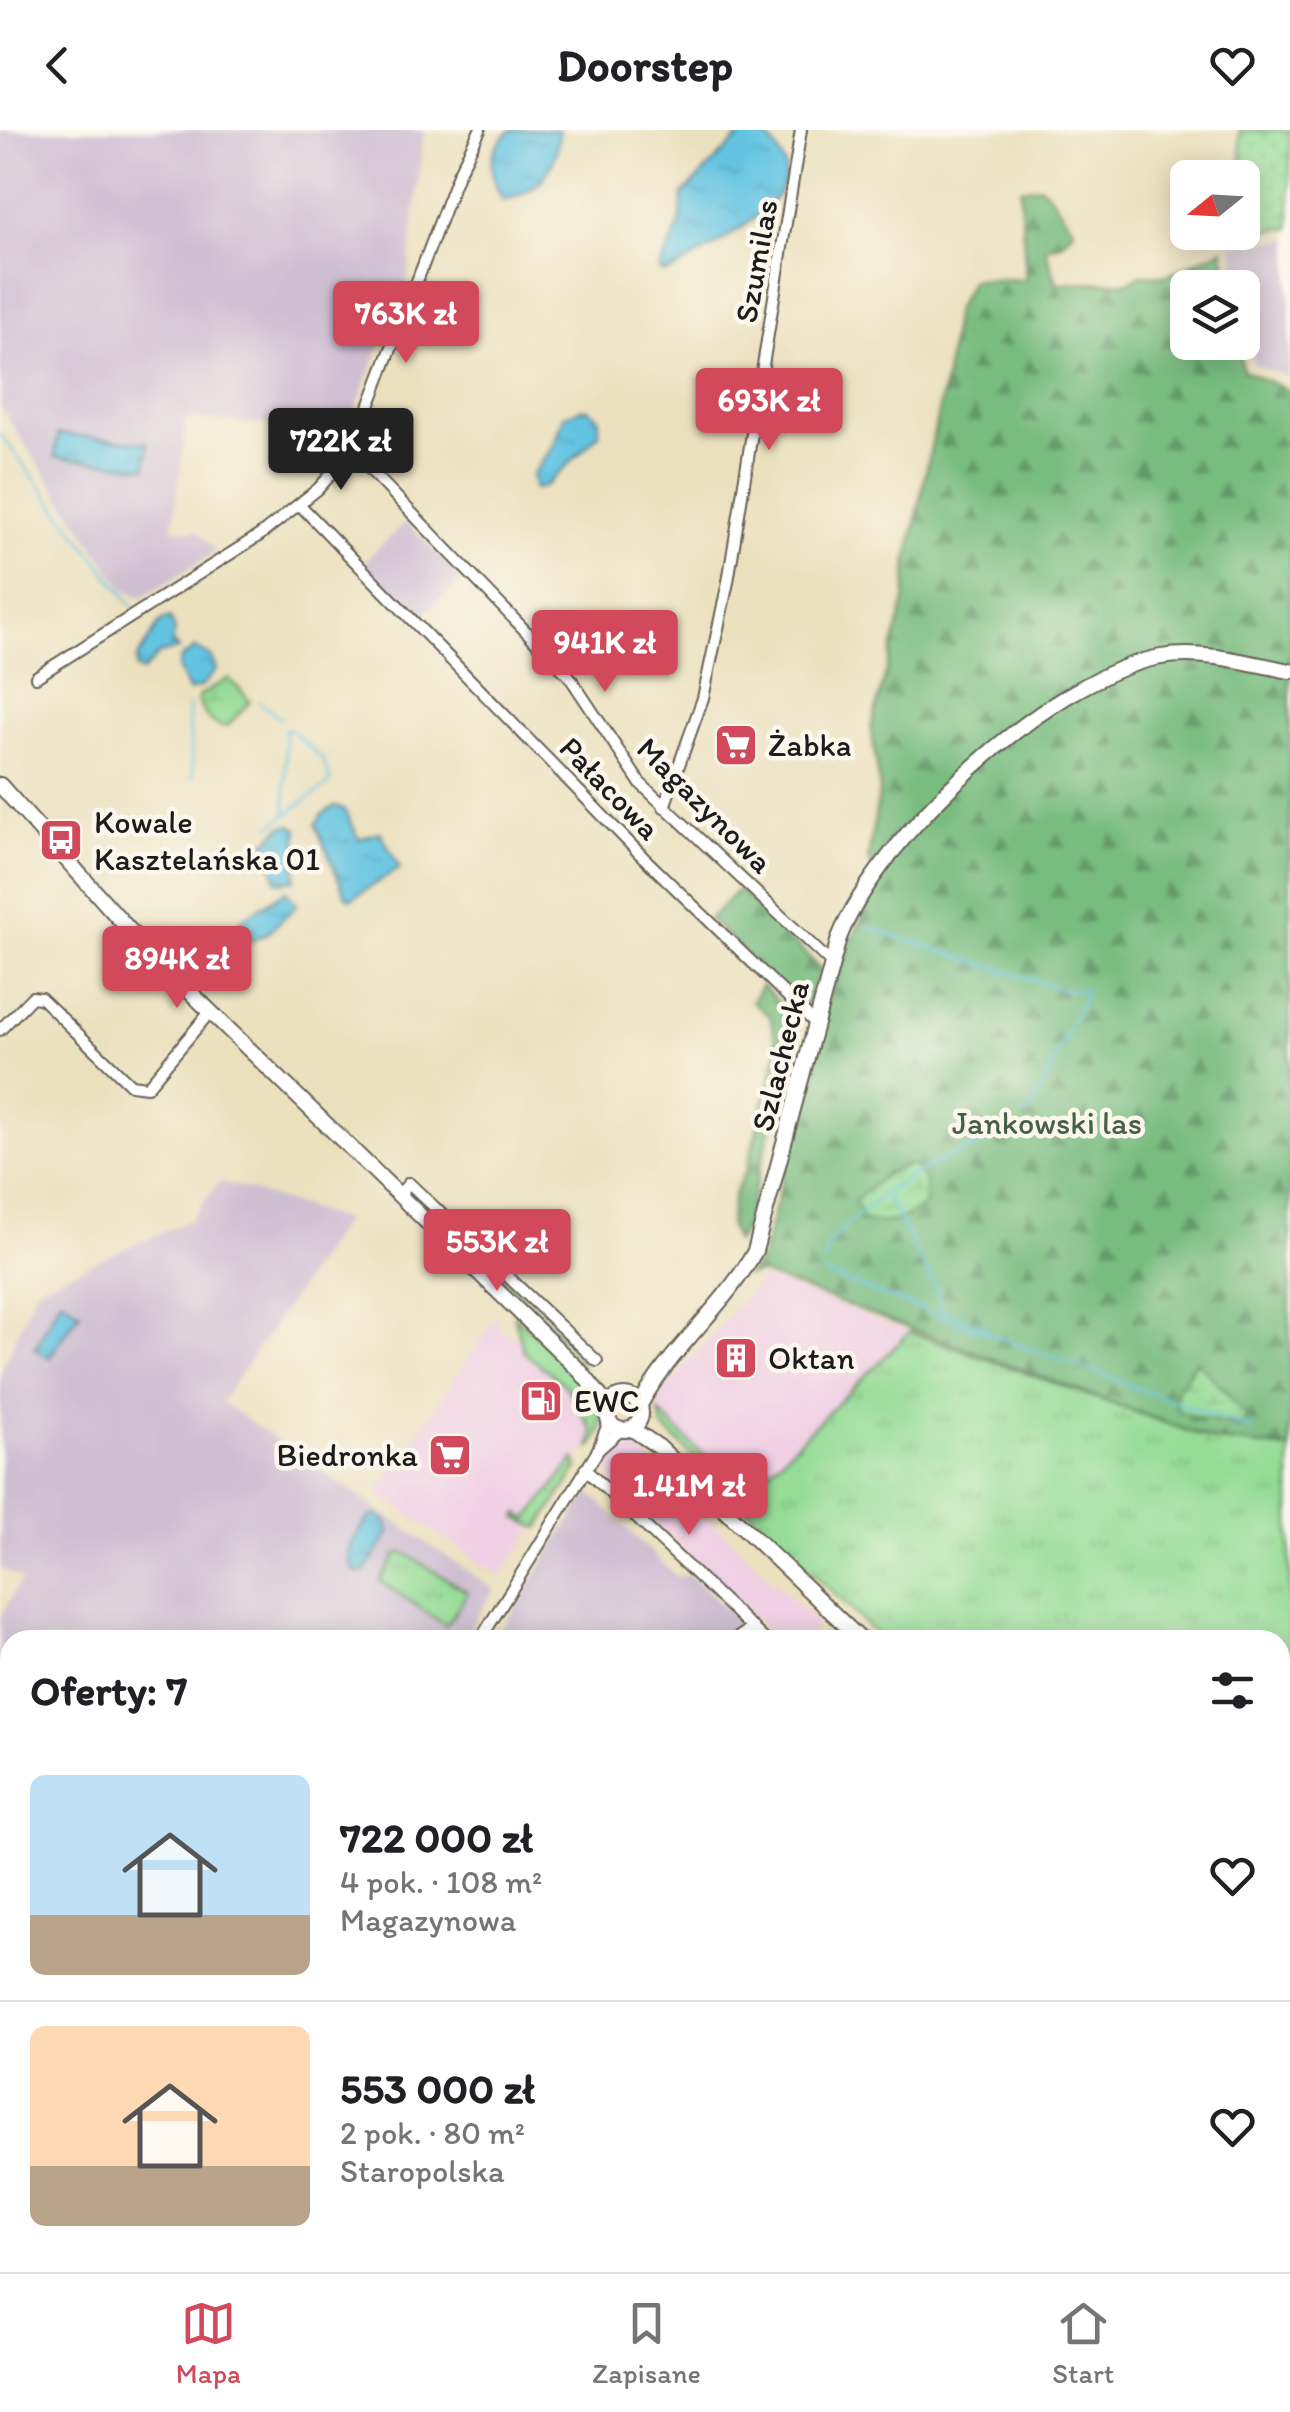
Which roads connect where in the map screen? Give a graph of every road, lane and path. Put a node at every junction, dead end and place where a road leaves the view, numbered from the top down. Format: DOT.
graph roads {
  1 [pos="480,130"];
  2 [pos="801,130"];
  3 [pos="352,451"];
  4 [pos="300,504"];
  5 [pos="1290,672"];
  6 [pos="36,676"];
  7 [pos="0,785"];
  8 [pos="664,807"];
  9 [pos="832,964"];
  10 [pos="210,1012"];
  11 [pos="816,1024"];
  12 [pos="0,1030"];
  13 [pos="398,1196"];
  14 [pos="584,1348"];
  15 [pos="598,1360"];
  16 [pos="581,1372"];
  17 [pos="625,1413"];
  18 [pos="585,1469"];
  19 [pos="752,1628"];
  20 [pos="486,1630"];
  21 [pos="749,1630"];
  22 [pos="851,1630"];
  1 -- 3 [label="street"];
  2 -- 8 [label="street, Szumilas"];
  3 -- 4 [label="street"];
  3 -- 8 [label="street, Magazynowa"];
  4 -- 6 [label="street"];
  4 -- 11 [label="street, Pałacowa"];
  5 -- 9 [label="main road, Szlachecka"];
  7 -- 10 [label="main road"];
  8 -- 9 [label="street, Magazynowa"];
  9 -- 11 [label="main road, Szlachecka"];
  10 -- 12 [label="street"];
  10 -- 13 [label="main road"];
  11 -- 17 [label="main road, Szlachecka"];
  13 -- 14 [label="street"];
  13 -- 16 [label="main road"];
  14 -- 15 [label="street"];
  14 -- 16 [label="street"];
  16 -- 17 [label="main road"];
  17 -- 18 [label="street"];
  17 -- 22 [label="main road"];
  18 -- 19 [label="street"];
  18 -- 20 [label="street"];
  19 -- 21 [label="street"];
}
